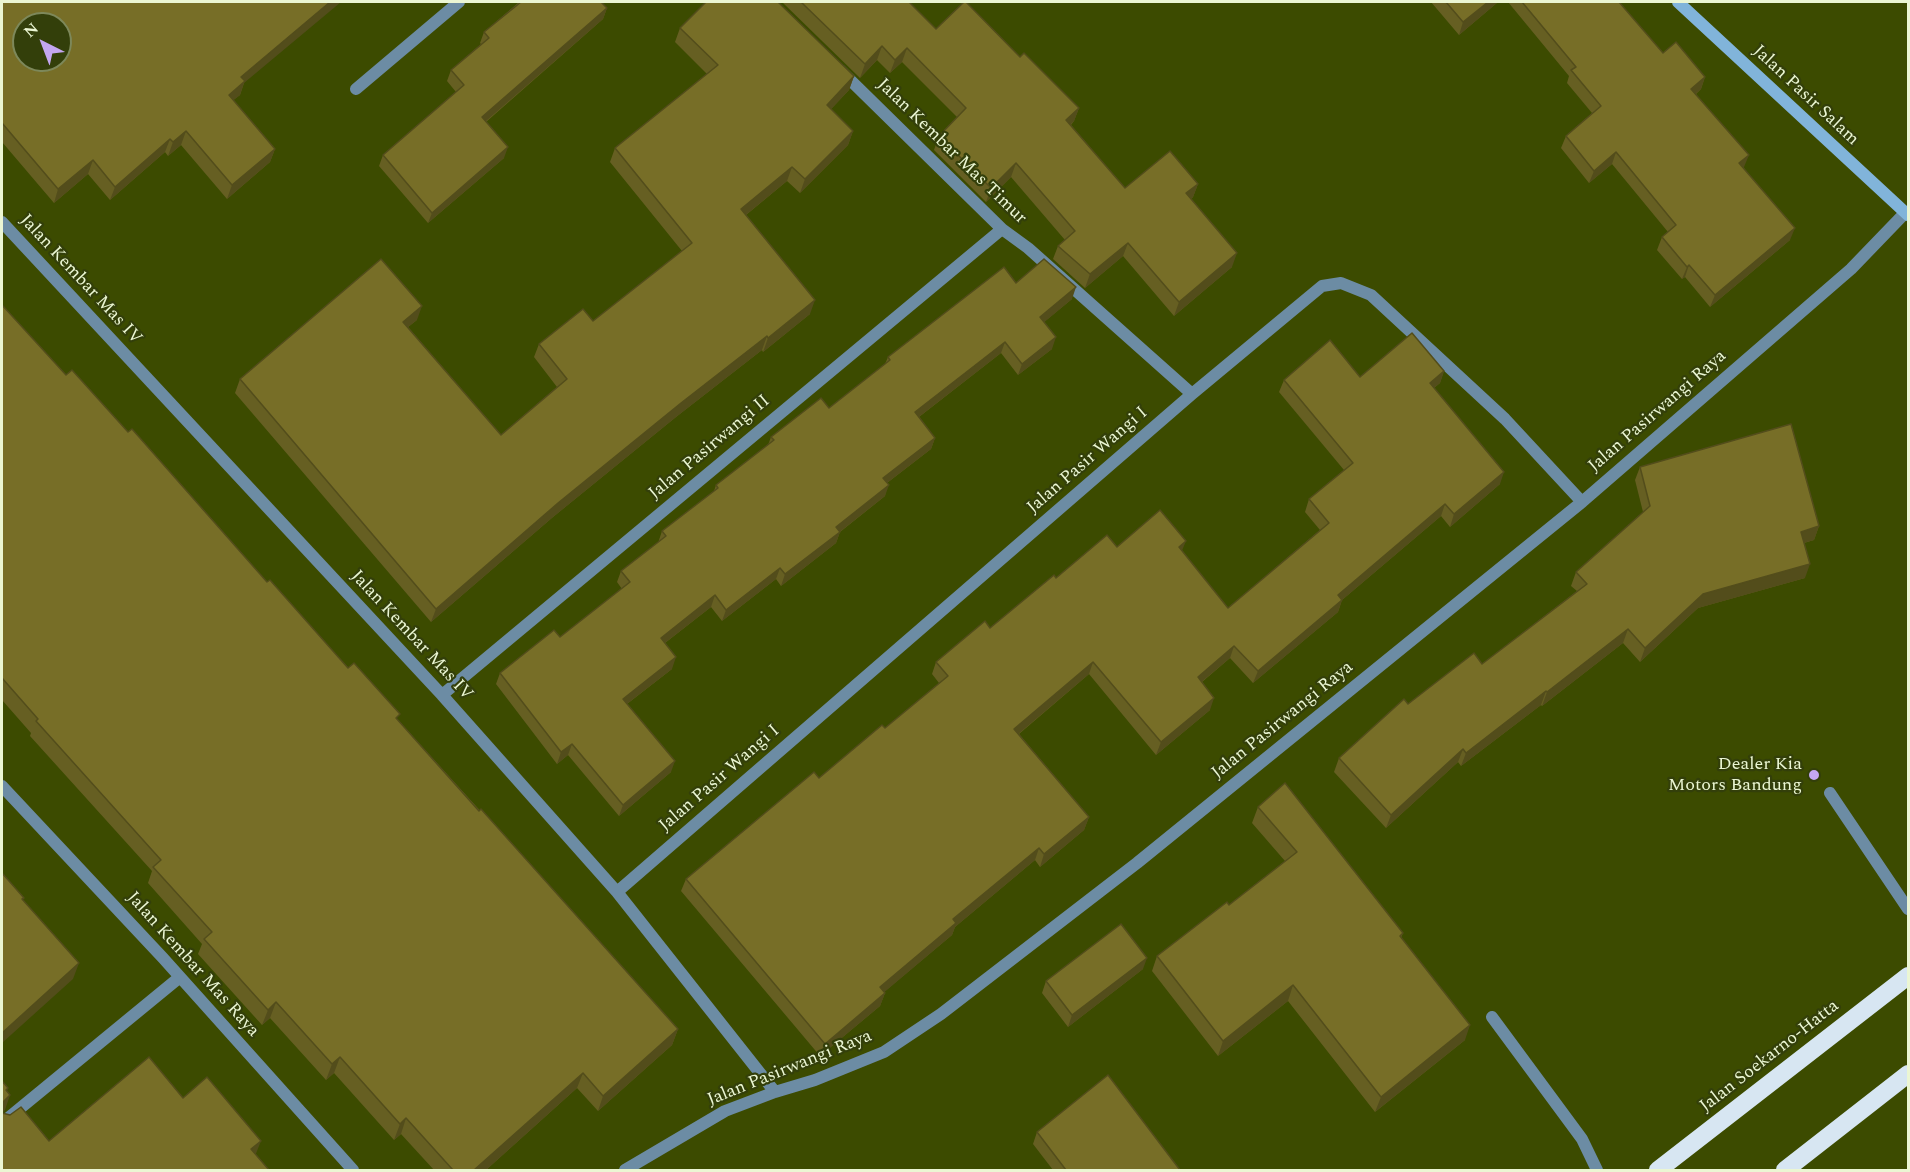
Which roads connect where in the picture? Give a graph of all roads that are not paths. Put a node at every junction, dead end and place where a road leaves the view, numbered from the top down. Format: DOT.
graph roads {
  1 [pos="459,2"];
  2 [pos="1678,2"];
  3 [pos="829,58"];
  4 [pos="356,89"];
  5 [pos="1907,214"];
  6 [pos="2,222"];
  7 [pos="1002,229"];
  8 [pos="1192,394"];
  9 [pos="1582,502"];
  10 [pos="442,695"];
  11 [pos="2,786"];
  12 [pos="1830,793"];
  13 [pos="617,892"];
  14 [pos="1908,909"];
  15 [pos="1908,976"];
  16 [pos="180,977"];
  17 [pos="1492,1017"];
  18 [pos="1908,1074"];
  19 [pos="775,1092"];
  20 [pos="2,1123"];
  21 [pos="353,1170"];
  22 [pos="625,1170"];
  23 [pos="1597,1170"];
  24 [pos="1658,1170"];
  25 [pos="1785,1170"];
  1 -- 4 [label="street"];
  2 -- 5 [label="street, Jalan Pasir Salam"];
  3 -- 7 [label="street, Jalan Kembar Mas Timur"];
  5 -- 9 [label="street, Jalan Pasirwangi Raya"];
  6 -- 10 [label="street, Jalan Kembar Mas IV"];
  7 -- 8 [label="street, Jalan Kembar Mas Timur"];
  7 -- 10 [label="street, Jalan Pasirwangi II"];
  8 -- 9 [label="street, Jalan Pasir Wangi I"];
  8 -- 13 [label="street, Jalan Pasir Wangi I"];
  9 -- 19 [label="street, Jalan Pasirwangi Raya"];
  10 -- 13 [label="street, Jalan Kembar Mas IV"];
  11 -- 16 [label="street, Jalan Kembar Mas Raya"];
  12 -- 14 [label="street"];
  13 -- 19 [label="street, Jalan Kembar Mas IV"];
  15 -- 24 [label="highway, Jalan Soekarno-Hatta"];
  16 -- 20 [label="street"];
  16 -- 21 [label="street, Jalan Kembar Mas Raya"];
  17 -- 23 [label="street"];
  18 -- 25 [label="highway"];
  19 -- 22 [label="street, Jalan Pasirwangi Raya"];
}
